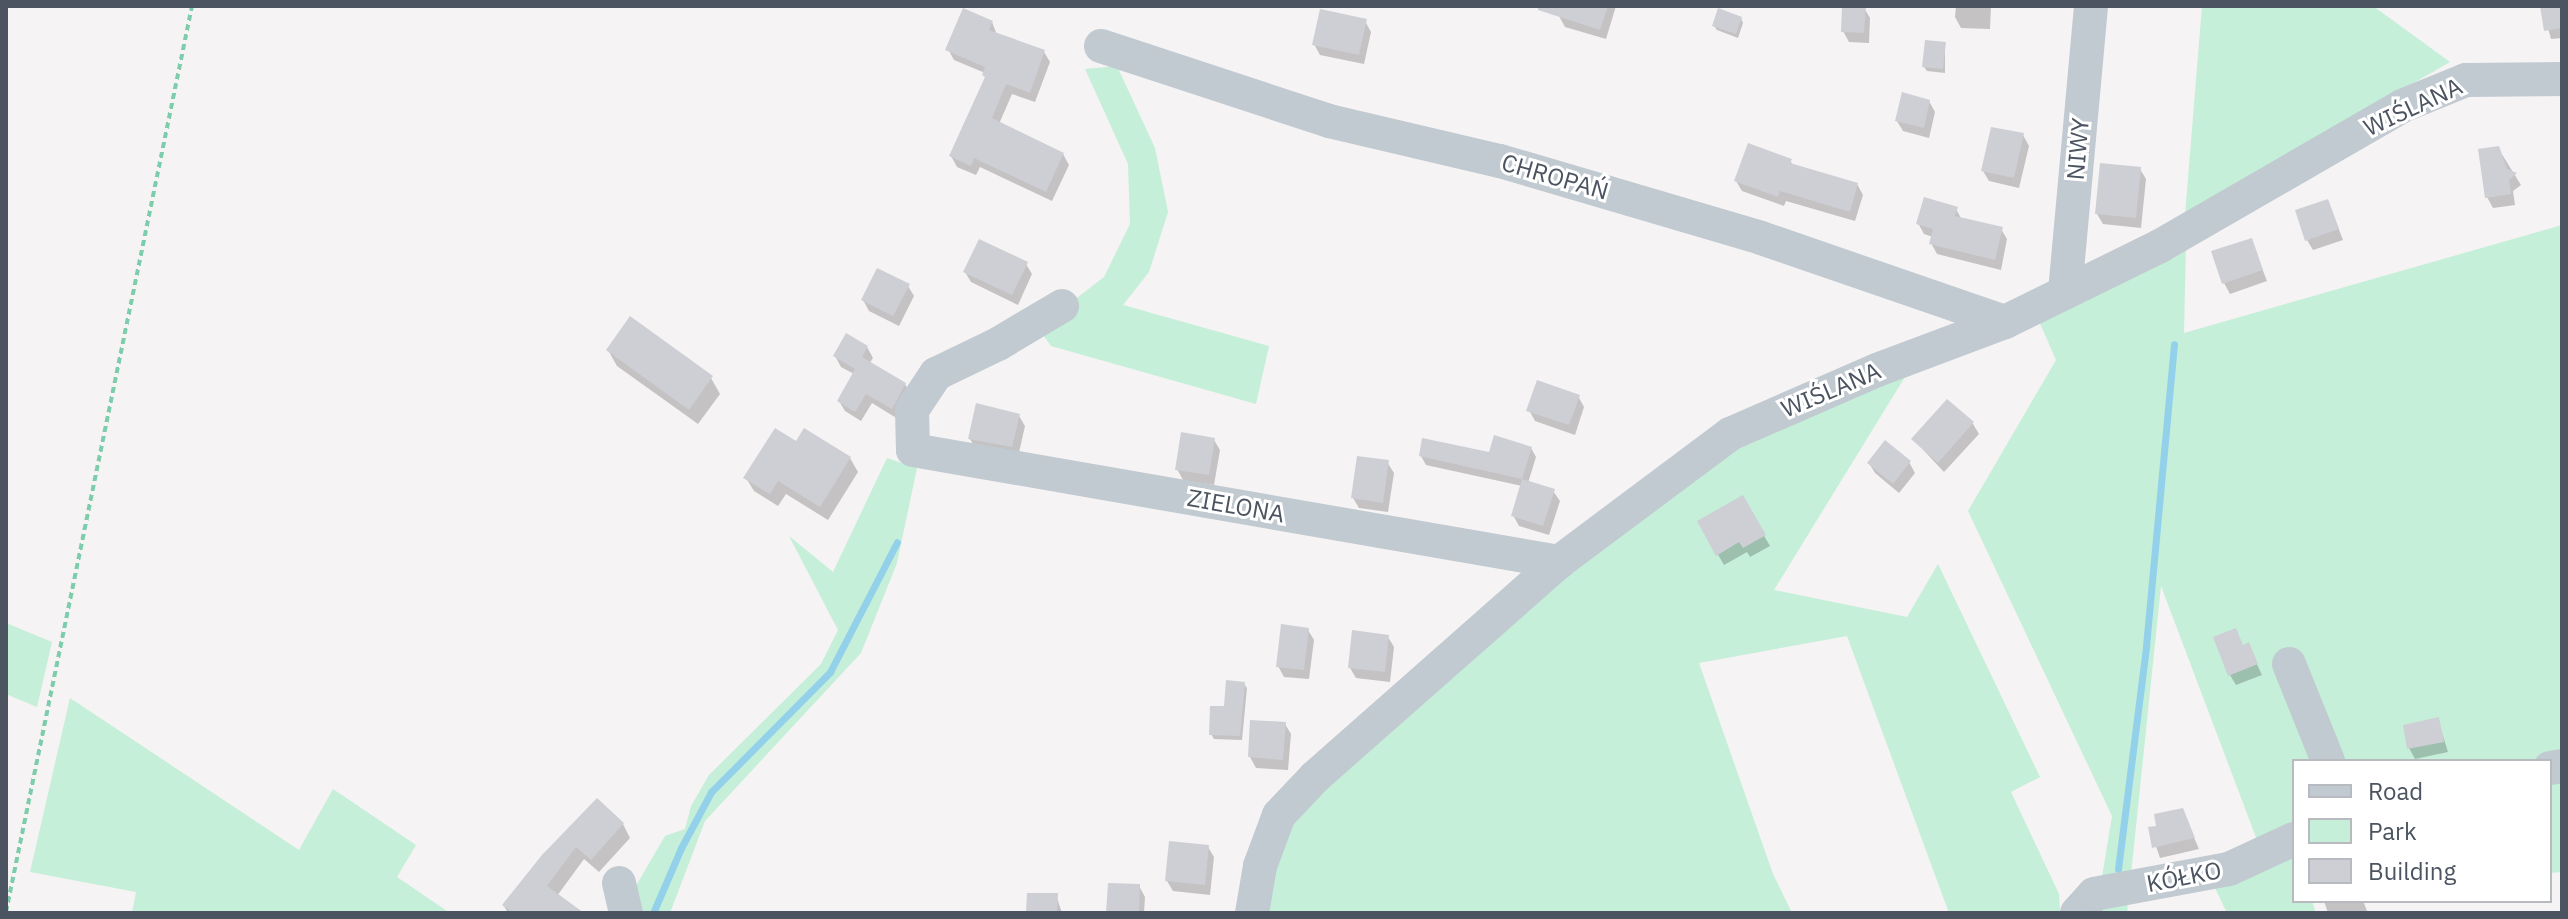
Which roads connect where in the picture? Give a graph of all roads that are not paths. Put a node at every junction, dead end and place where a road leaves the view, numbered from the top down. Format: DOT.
graph roads {
  1 [pos="2091,6"];
  2 [pos="1101,46"];
  3 [pos="2562,79"];
  4 [pos="2065,292"];
  5 [pos="1062,306"];
  6 [pos="2005,322"];
  7 [pos="1559,562"];
  8 [pos="2289,664"];
  9 [pos="2327,759"];
  10 [pos="2292,840"];
  11 [pos="2086,903"];
  12 [pos="1252,913"];
  1 -- 4 [label="street, NIWY"];
  2 -- 6 [label="street, CHROPAŃ"];
  3 -- 4 [label="street, WIŚLANA"];
  4 -- 6 [label="street, WIŚLANA"];
  5 -- 7 [label="street, ZIELONA"];
  6 -- 7 [label="street, WIŚLANA"];
  7 -- 12 [label="street, WIŚLANA"];
  8 -- 9 [label="street"];
  10 -- 11 [label="street, KÓŁKO"];
}
